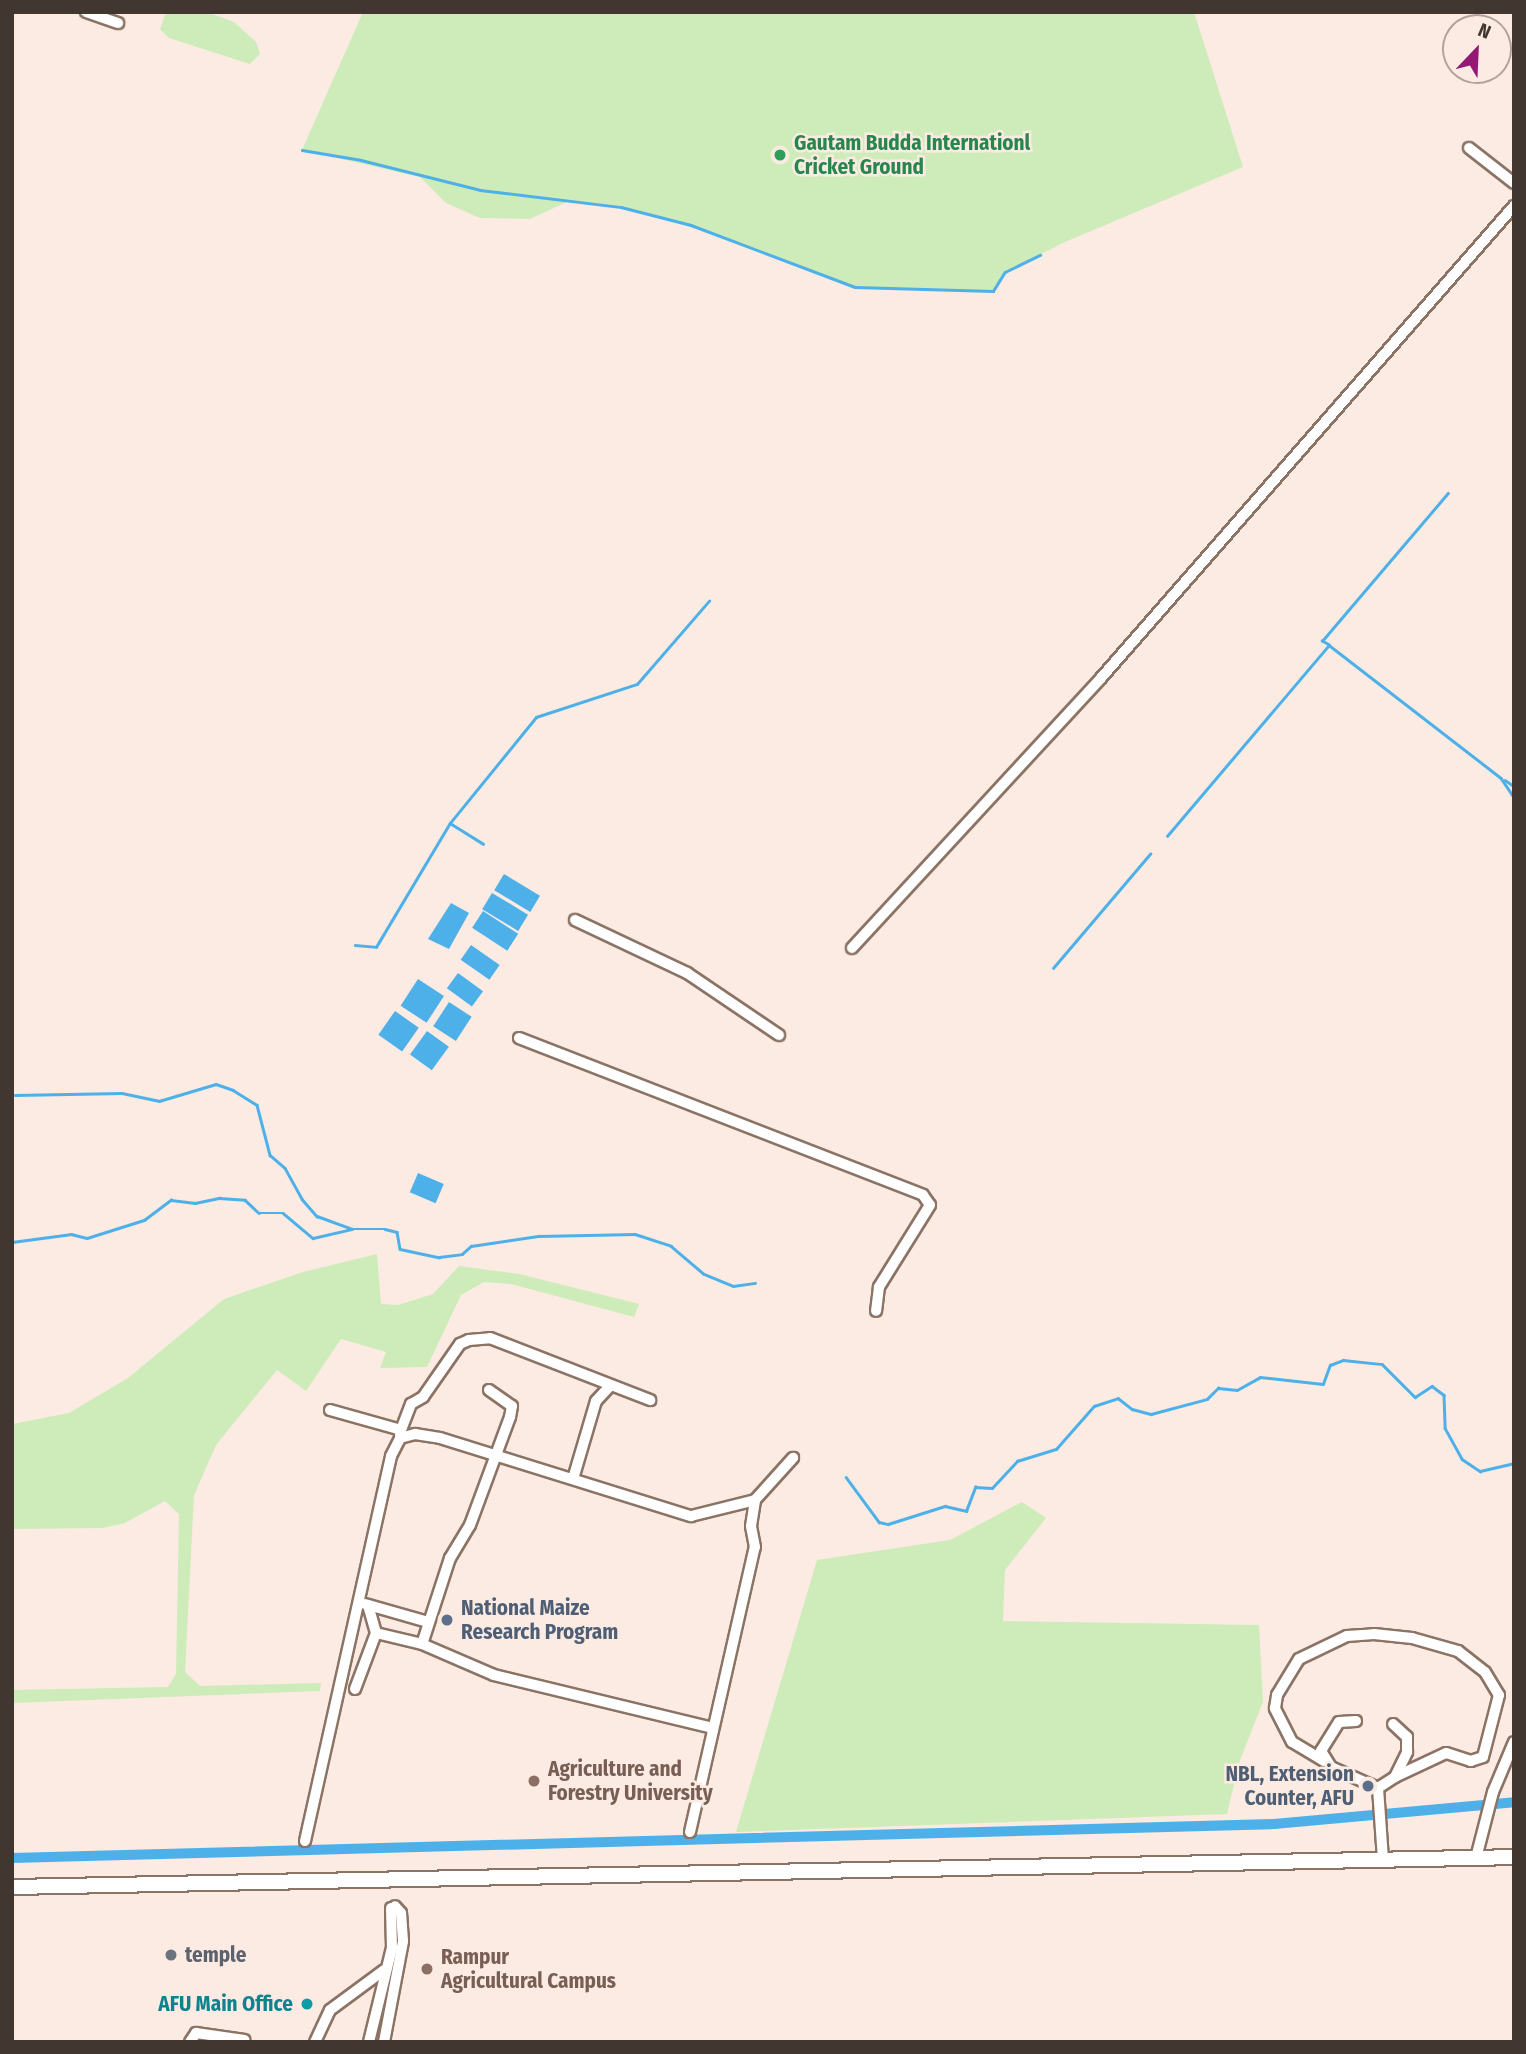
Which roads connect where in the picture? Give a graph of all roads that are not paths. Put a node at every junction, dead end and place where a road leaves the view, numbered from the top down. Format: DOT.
graph roads {
  1 [pos="86,12"];
  2 [pos="118,23"];
  3 [pos="1469,148"];
  4 [pos="1514,183"];
  5 [pos="1514,206"];
  6 [pos="575,920"];
  7 [pos="852,948"];
  8 [pos="779,1035"];
  9 [pos="519,1038"];
  10 [pos="876,1311"];
  11 [pos="609,1387"];
  12 [pos="489,1390"];
  13 [pos="650,1400"];
  14 [pos="330,1410"];
  15 [pos="400,1434"];
  16 [pos="496,1455"];
  17 [pos="793,1458"];
  18 [pos="573,1479"];
  19 [pos="755,1500"];
  20 [pos="363,1603"];
  21 [pos="428,1622"];
  22 [pos="376,1633"];
  23 [pos="422,1644"];
  24 [pos="355,1689"];
  25 [pos="1356,1721"];
  26 [pos="1393,1724"];
  27 [pos="713,1728"];
  28 [pos="1514,1742"];
  29 [pos="1324,1761"];
  30 [pos="1395,1777"];
  31 [pos="1378,1788"];
  32 [pos="690,1832"];
  33 [pos="305,1841"];
  34 [pos="1514,1857"];
  35 [pos="1476,1858"];
  36 [pos="1383,1860"];
  37 [pos="12,1887"];
  38 [pos="384,1970"];
  39 [pos="245,2040"];
  40 [pos="190,2042"];
  41 [pos="316,2042"];
  42 [pos="369,2042"];
  43 [pos="384,2042"];
  1 -- 2 [label="street"];
  3 -- 4 [label="street"];
  5 -- 7 [label="street"];
  6 -- 8 [label="street"];
  9 -- 10 [label="street"];
  11 -- 13 [label="street"];
  11 -- 15 [label="street"];
  11 -- 18 [label="street"];
  12 -- 16 [label="street"];
  14 -- 15 [label="street"];
  15 -- 16 [label="street"];
  15 -- 20 [label="street"];
  16 -- 18 [label="street"];
  16 -- 21 [label="street"];
  17 -- 19 [label="street"];
  18 -- 19 [label="street"];
  19 -- 27 [label="street"];
  20 -- 21 [label="street"];
  20 -- 22 [label="street"];
  20 -- 33 [label="street"];
  21 -- 23 [label="street"];
  22 -- 23 [label="street"];
  22 -- 24 [label="street"];
  23 -- 27 [label="street"];
  25 -- 29 [label="street"];
  26 -- 30 [label="street"];
  27 -- 32 [label="street"];
  28 -- 35 [label="street"];
  29 -- 30 [label="street"];
  29 -- 31 [label="street"];
  30 -- 31 [label="street"];
  31 -- 36 [label="street"];
  34 -- 35 [label="main road"];
  35 -- 36 [label="main road"];
  36 -- 37 [label="main road"];
  38 -- 41 [label="street"];
  38 -- 42 [label="street"];
  38 -- 43 [label="street"];
  39 -- 40 [label="street"];
}
